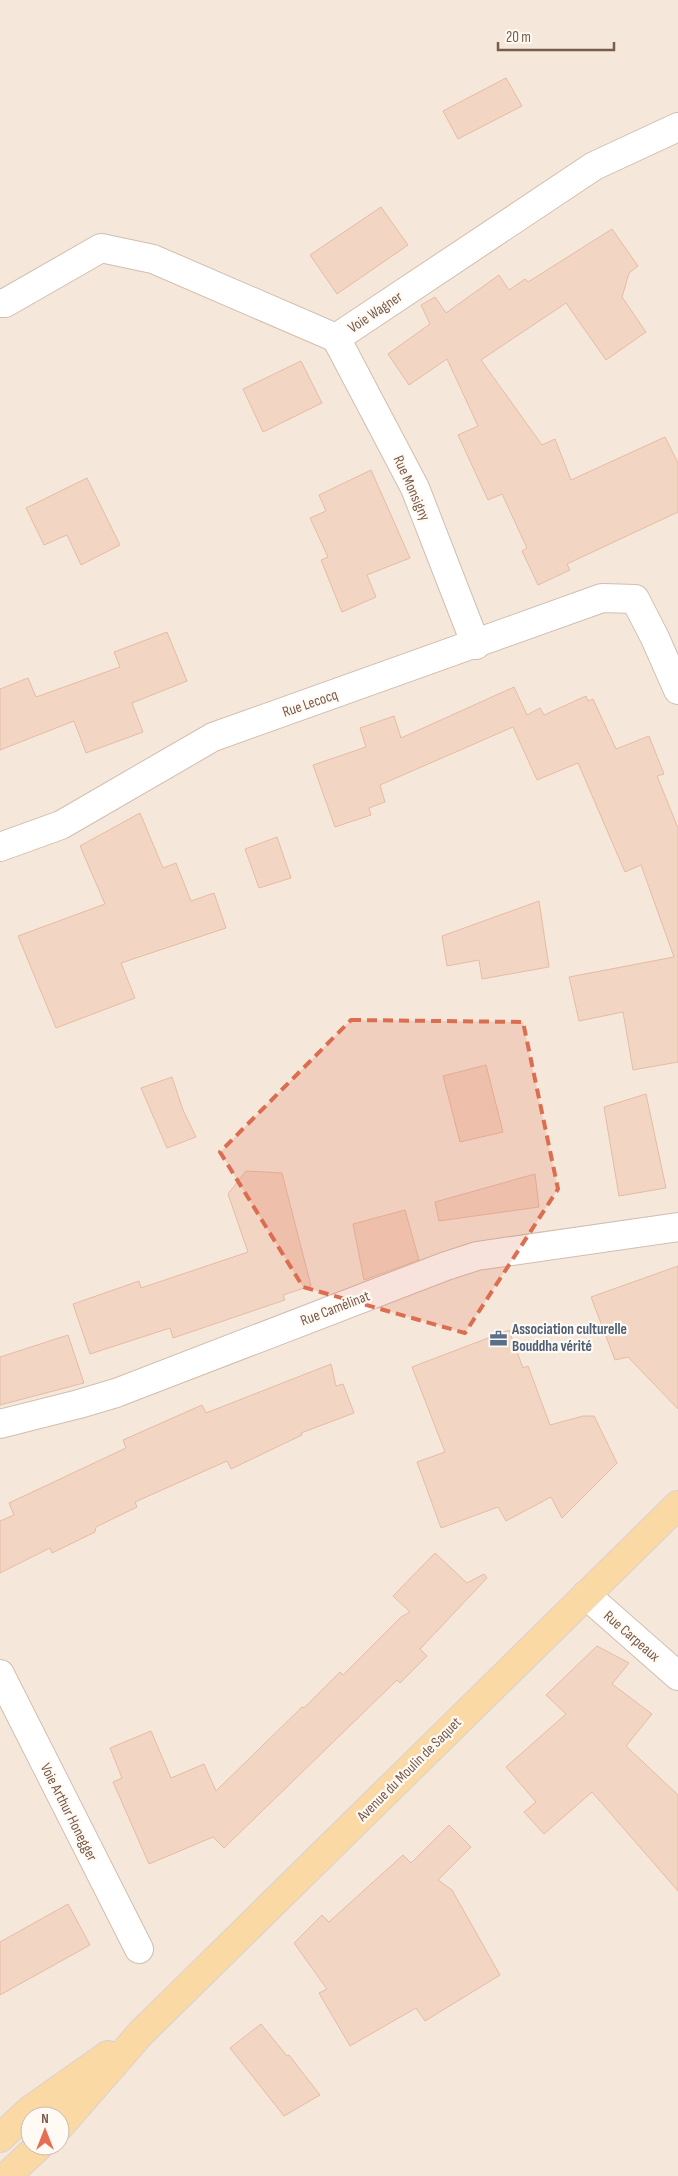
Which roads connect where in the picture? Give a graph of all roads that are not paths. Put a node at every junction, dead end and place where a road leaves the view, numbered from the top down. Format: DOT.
graph roads {
  1 [pos="678,127"];
  2 [pos="0,302"];
  3 [pos="336,338"];
  4 [pos="476,645"];
  5 [pos="678,690"];
  6 [pos="0,847"];
  7 [pos="678,1227"];
  8 [pos="0,1424"];
  9 [pos="678,1504"];
  10 [pos="586,1595"];
  11 [pos="0,1674"];
  12 [pos="678,1676"];
  13 [pos="139,1949"];
  14 [pos="141,2033"];
  15 [pos="70,2115"];
  16 [pos="0,2138"];
  17 [pos="28,2156"];
  18 [pos="7,2176"];
  1 -- 3 [label="street, Voie Wagner"];
  2 -- 3 [label="street, Voie Wagner"];
  3 -- 4 [label="street, Rue Monsigny"];
  4 -- 5 [label="street, Rue Lecocq"];
  4 -- 6 [label="street, Rue Lecocq"];
  7 -- 8 [label="street, Rue Camélinat"];
  9 -- 10 [label="main road, Avenue du Moulin de Saquet"];
  10 -- 12 [label="street, Rue Carpeaux"];
  10 -- 14 [label="main road, Avenue du Moulin de Saquet"];
  11 -- 13 [label="street, Voie Arthur Honegger"];
  14 -- 15 [label="main road, Avenue du Moulin de Saquet"];
  14 -- 16 [label="main road, Avenue du Moulin de Saquet"];
  17 -- 18 [label="main road"];
}
